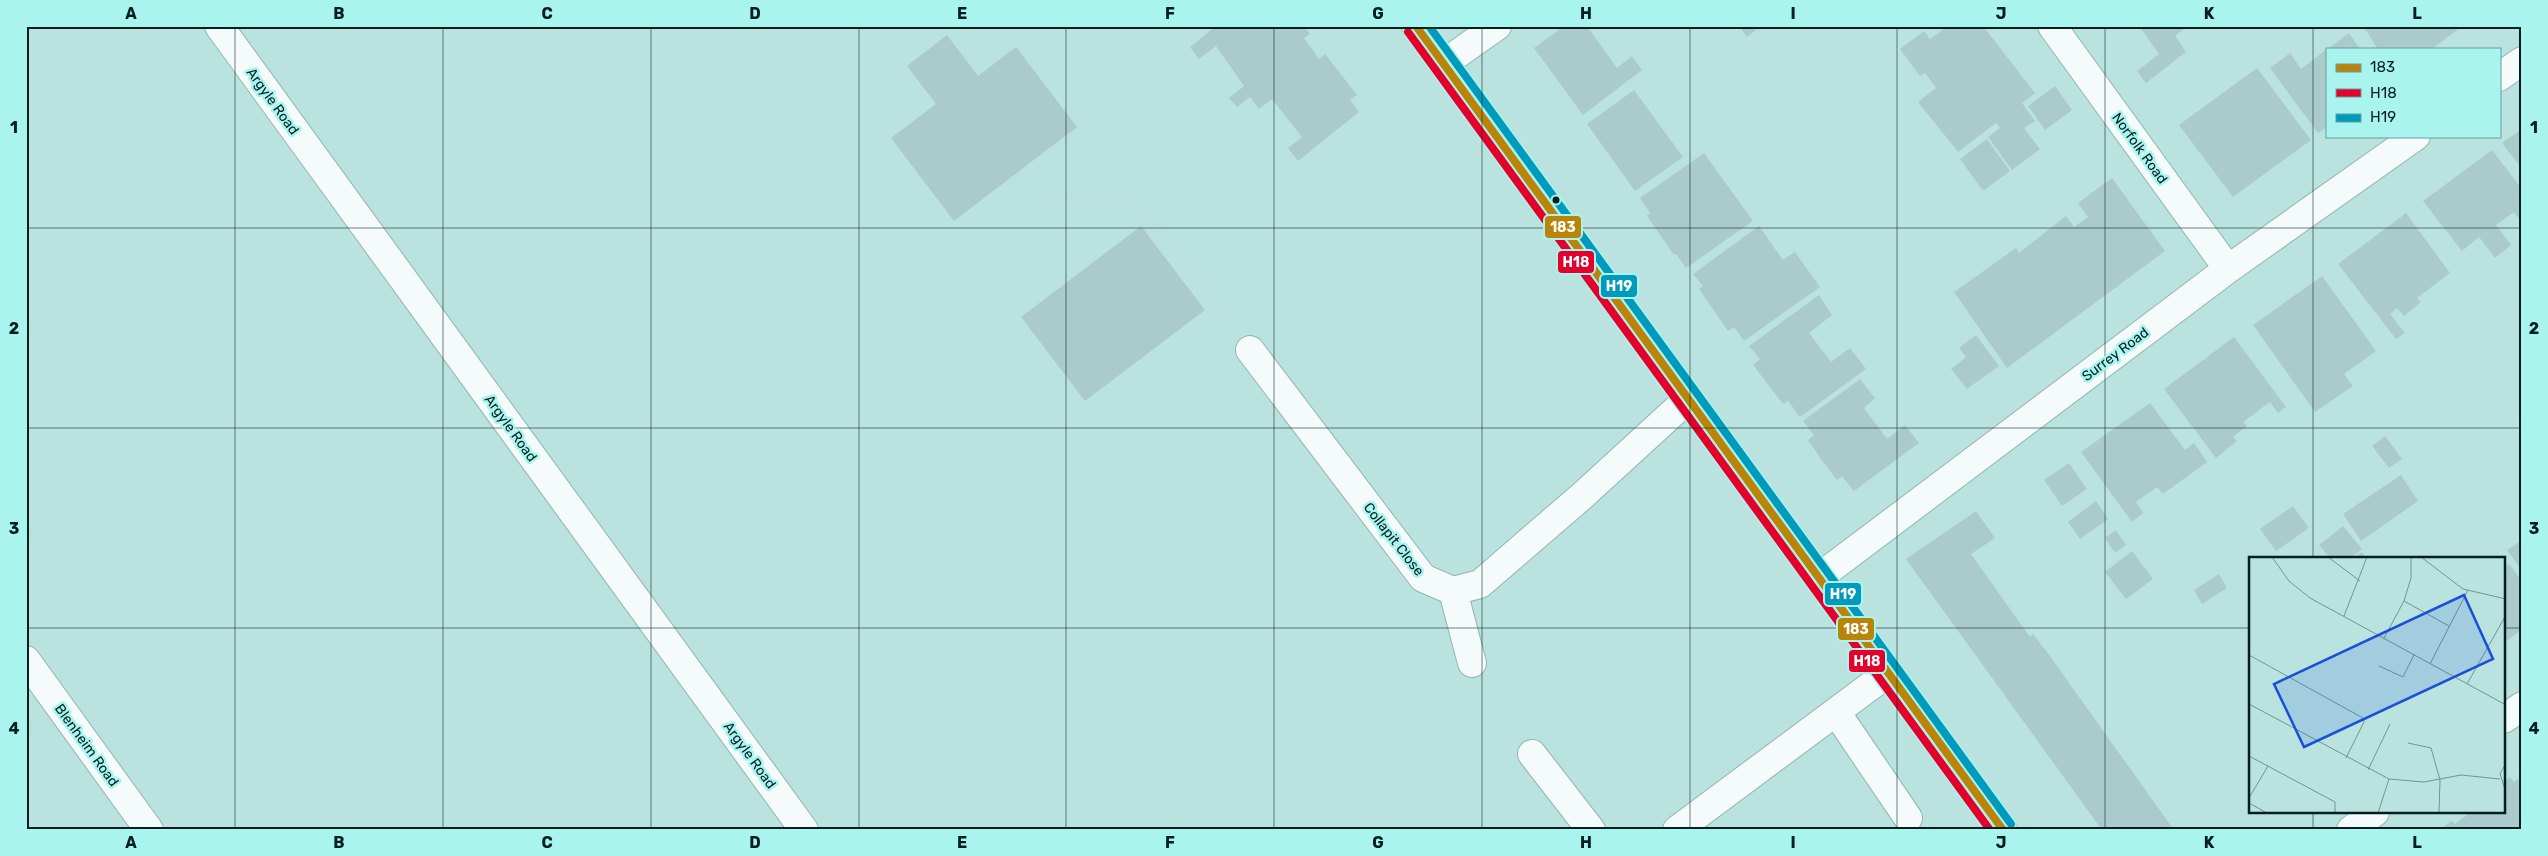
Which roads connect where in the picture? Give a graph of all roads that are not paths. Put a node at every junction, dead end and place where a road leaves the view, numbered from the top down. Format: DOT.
graph roads {
  1 [pos="219,26"];
  2 [pos="1416,26"];
  3 [pos="1496,26"];
  4 [pos="2052,26"];
  5 [pos="2522,61"];
  6 [pos="1443,64"];
  7 [pos="2500,76"];
  8 [pos="2413,138"];
  9 [pos="2228,269"];
  10 [pos="1250,350"];
  11 [pos="1688,399"];
  12 [pos="1818,578"];
  13 [pos="1453,591"];
  14 [pos="26,660"];
  15 [pos="1472,663"];
  16 [pos="1888,673"];
  17 [pos="2522,706"];
  18 [pos="1836,712"];
  19 [pos="2506,718"];
  20 [pos="1532,754"];
  21 [pos="2372,814"];
  22 [pos="1908,818"];
  23 [pos="149,830"];
  24 [pos="804,830"];
  25 [pos="1591,830"];
  26 [pos="1677,830"];
  27 [pos="2003,830"];
  28 [pos="2351,830"];
  1 -- 24 [label="street, Argyle Road"];
  2 -- 6 [label="main road"];
  3 -- 6 [label="street"];
  4 -- 9 [label="street, Norfolk Road"];
  5 -- 7 [label="street"];
  6 -- 11 [label="main road"];
  8 -- 9 [label="street, Surrey Road"];
  9 -- 12 [label="street, Surrey Road"];
  10 -- 13 [label="street, Collapit Close"];
  11 -- 12 [label="main road"];
  11 -- 13 [label="street"];
  12 -- 16 [label="main road"];
  13 -- 15 [label="street"];
  14 -- 23 [label="street, Blenheim Road"];
  16 -- 18 [label="street"];
  16 -- 27 [label="main road"];
  17 -- 19 [label="street"];
  18 -- 22 [label="street"];
  18 -- 26 [label="street"];
  20 -- 25 [label="street"];
  21 -- 28 [label="street"];
}
